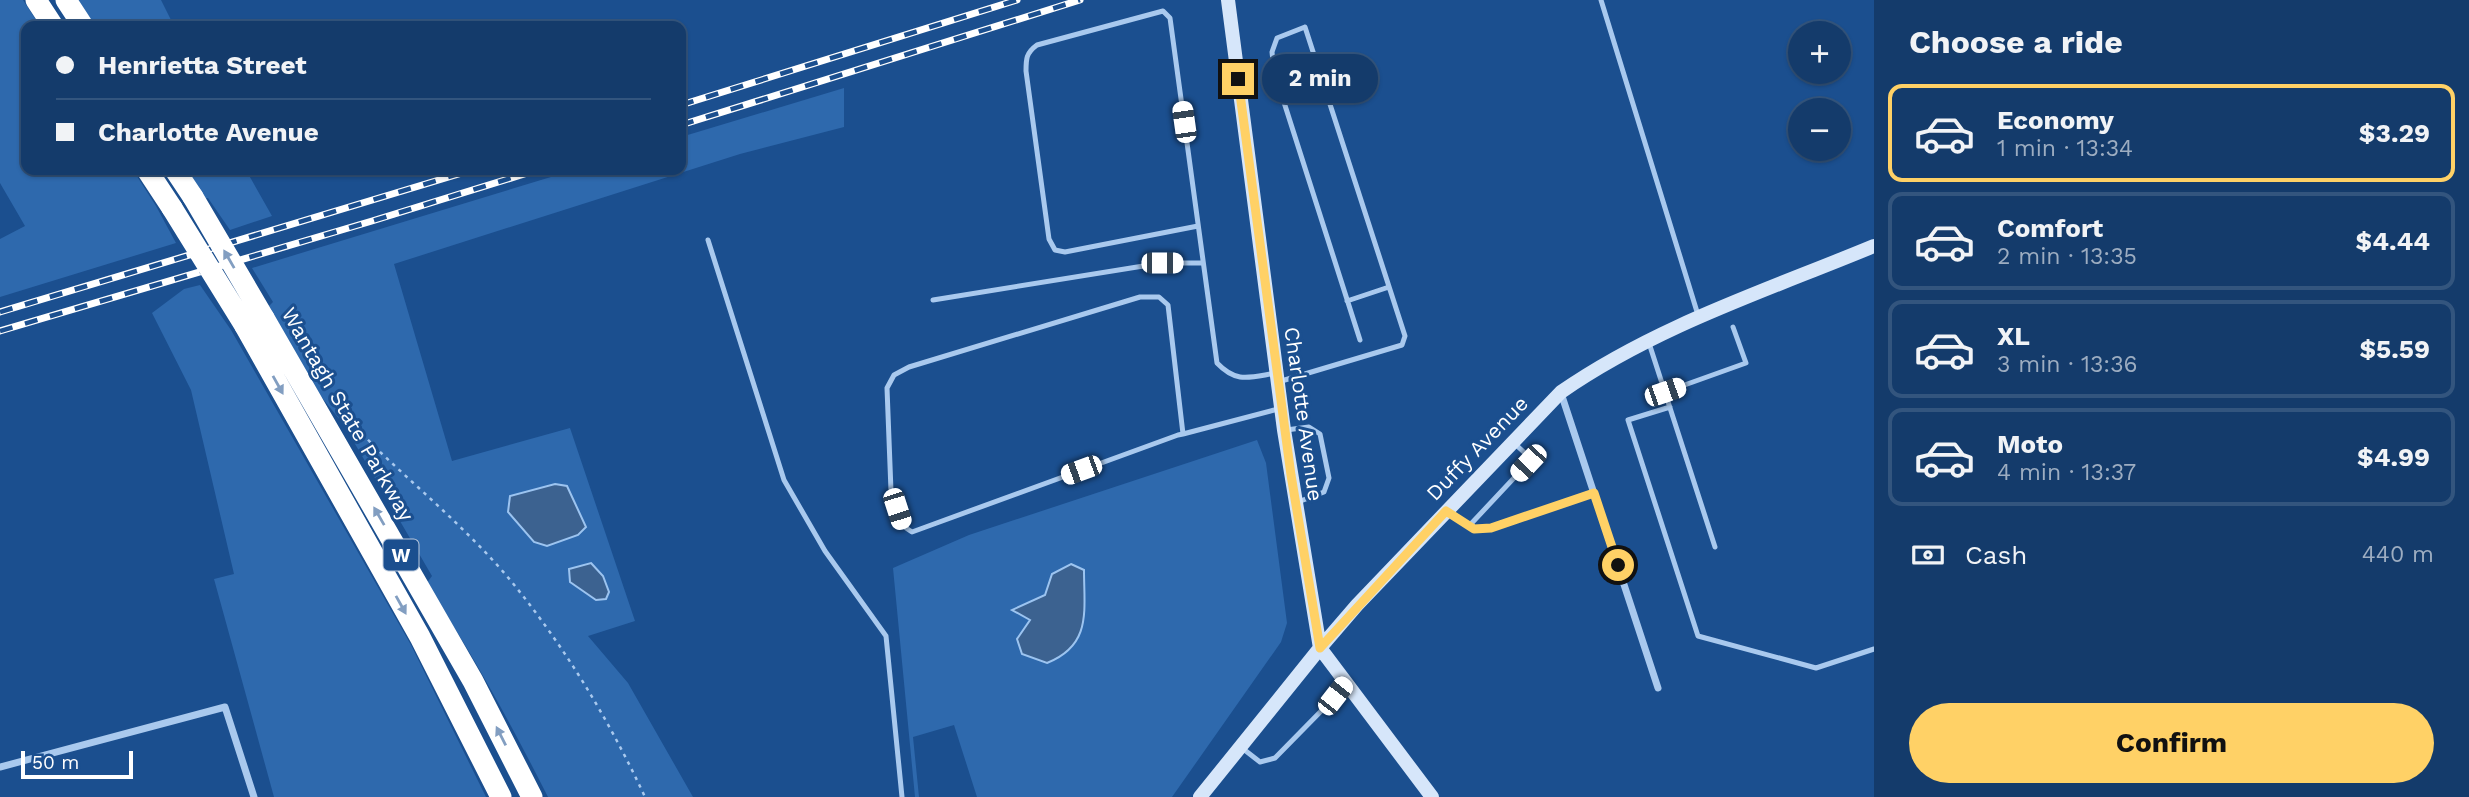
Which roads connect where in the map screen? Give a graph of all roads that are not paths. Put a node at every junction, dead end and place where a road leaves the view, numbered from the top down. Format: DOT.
graph roads {
  1 [pos="36,0"];
  2 [pos="66,0"];
  3 [pos="1228,0"];
  4 [pos="1601,0"];
  5 [pos="50,21"];
  6 [pos="80,21"];
  7 [pos="150,175"];
  8 [pos="178,175"];
  9 [pos="1198,226"];
  10 [pos="708,240"];
  11 [pos="1874,246"];
  12 [pos="1203,263"];
  13 [pos="1389,287"];
  14 [pos="933,300"];
  15 [pos="1347,301"];
  16 [pos="1699,318"];
  17 [pos="254,322"];
  18 [pos="1733,327"];
  19 [pos="1360,340"];
  20 [pos="1648,340"];
  21 [pos="1277,377"];
  22 [pos="1561,392"];
  23 [pos="1665,392"];
  24 [pos="1670,407"];
  25 [pos="1281,408"];
  26 [pos="1284,430"];
  27 [pos="1183,434"];
  28 [pos="1512,441"];
  29 [pos="1594,493"];
  30 [pos="1295,503"];
  31 [pos="1446,511"];
  32 [pos="1469,526"];
  33 [pos="1715,547"];
  34 [pos="1320,648"];
  35 [pos="1874,649"];
  36 [pos="1346,682"];
  37 [pos="1658,688"];
  38 [pos="1239,746"];
  39 [pos="0,767"];
  40 [pos="254,797"];
  41 [pos="501,797"];
  42 [pos="532,797"];
  43 [pos="902,797"];
  44 [pos="1200,797"];
  45 [pos="1432,797"];
  1 -- 5 [label="highway"];
  2 -- 6 [label="highway"];
  3 -- 21 [label="street, Charlotte Avenue"];
  4 -- 16 [label="lane"];
  7 -- 17 [label="highway, Wantagh State Parkway / W, bridge"];
  17 -- 8 [label="highway, Wantagh State Parkway / W, one-way, bridge"];
  9 -- 9 [label="lane"];
  9 -- 12 [label="lane"];
  10 -- 43 [label="lane"];
  11 -- 16 [label="street, Duffy Avenue"];
  12 -- 14 [label="lane"];
  12 -- 21 [label="lane"];
  13 -- 15 [label="lane"];
  13 -- 15 [label="lane"];
  13 -- 21 [label="lane"];
  15 -- 19 [label="lane"];
  16 -- 20 [label="street, Duffy Avenue"];
  17 -- 41 [label="highway, Wantagh State Parkway / W, one-way"];
  42 -- 17 [label="highway, Wantagh State Parkway / W, one-way"];
  18 -- 23 [label="lane"];
  20 -- 22 [label="street, Duffy Avenue"];
  20 -- 23 [label="lane"];
  21 -- 25 [label="street, Charlotte Avenue"];
  22 -- 28 [label="street, Duffy Avenue"];
  22 -- 29 [label="street"];
  23 -- 24 [label="lane"];
  24 -- 33 [label="lane"];
  24 -- 35 [label="lane"];
  25 -- 26 [label="street, Charlotte Avenue"];
  25 -- 27 [label="lane"];
  26 -- 30 [label="street, Charlotte Avenue"];
  26 -- 30 [label="lane"];
  27 -- 27 [label="lane"];
  28 -- 31 [label="street, Duffy Avenue"];
  28 -- 32 [label="lane"];
  29 -- 32 [label="lane"];
  29 -- 37 [label="street"];
  30 -- 34 [label="street, Charlotte Avenue"];
  31 -- 32 [label="lane"];
  31 -- 34 [label="street, Duffy Avenue"];
  34 -- 36 [label="street, Charlotte Avenue"];
  34 -- 38 [label="street, Duffy Avenue"];
  36 -- 38 [label="lane"];
  36 -- 45 [label="street, Charlotte Avenue"];
  38 -- 44 [label="street, Duffy Avenue"];
  39 -- 40 [label="street"];
}
